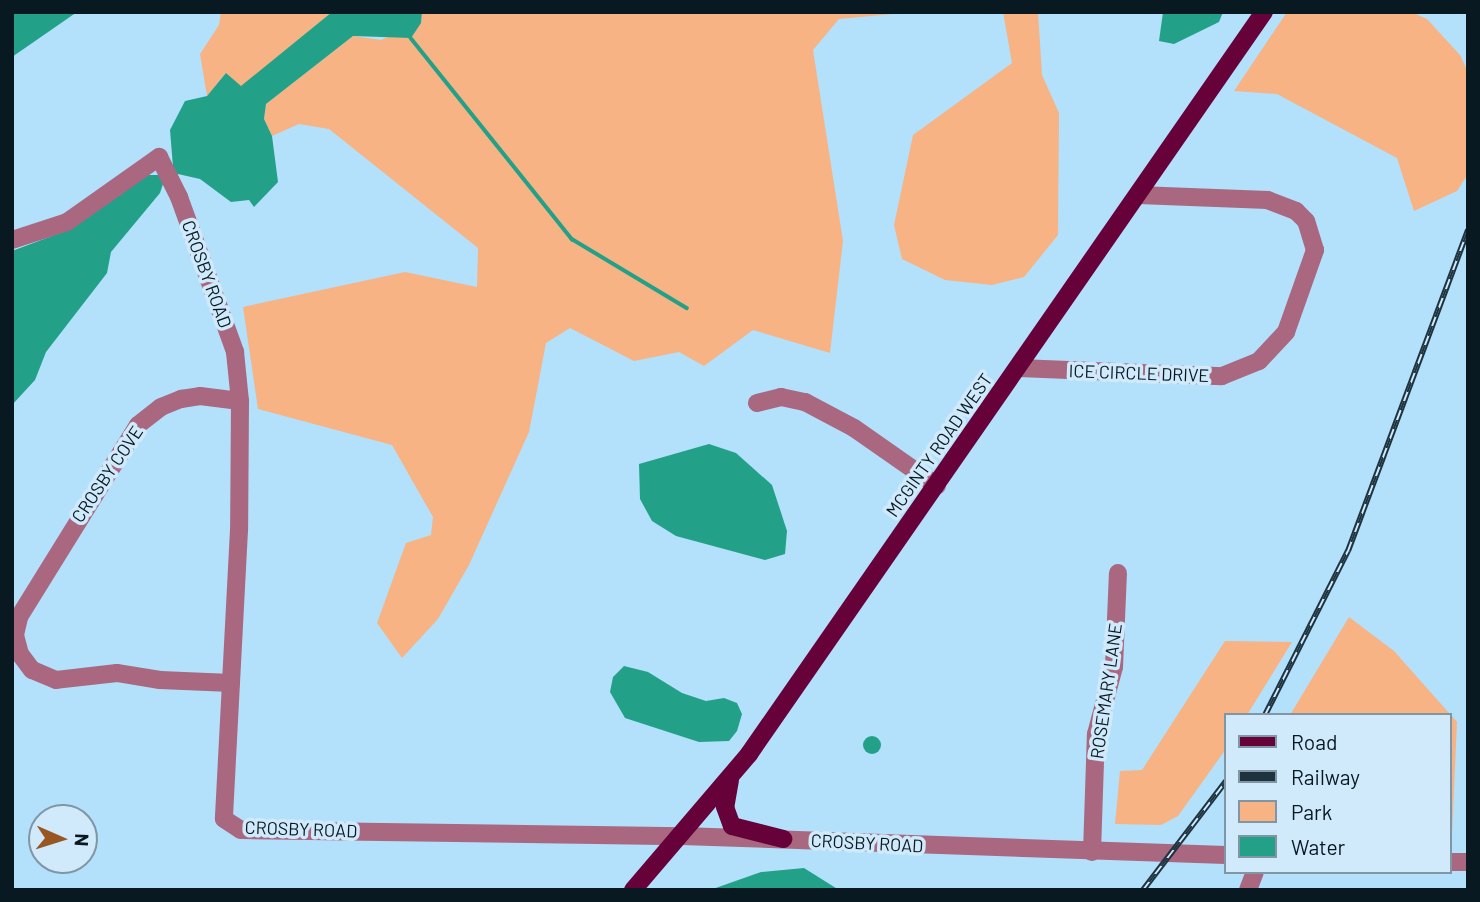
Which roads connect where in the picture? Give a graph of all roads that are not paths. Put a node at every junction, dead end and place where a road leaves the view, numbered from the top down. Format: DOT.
graph roads {
  1 [pos="1264,12"];
  2 [pos="1139,195"];
  3 [pos="12,240"];
  4 [pos="1018,368"];
  5 [pos="240,401"];
  6 [pos="757,403"];
  7 [pos="937,485"];
  8 [pos="1118,573"];
  9 [pos="15,617"];
  10 [pos="16,655"];
  11 [pos="231,683"];
  12 [pos="732,774"];
  13 [pos="681,835"];
  14 [pos="783,839"];
  15 [pos="1092,852"];
  16 [pos="1224,855"];
  17 [pos="633,890"];
  1 -- 2 [label="main road, MCGINTY ROAD WEST"];
  2 -- 4 [label="main road, MCGINTY ROAD WEST"];
  2 -- 4 [label="street, ICE CIRCLE DRIVE"];
  3 -- 5 [label="street, CROSBY ROAD"];
  4 -- 7 [label="main road, MCGINTY ROAD WEST"];
  5 -- 9 [label="street, CROSBY COVE"];
  5 -- 11 [label="street, CROSBY ROAD"];
  6 -- 7 [label="street"];
  7 -- 12 [label="main road, MCGINTY ROAD WEST"];
  8 -- 15 [label="street, ROSEMARY LANE"];
  9 -- 10 [label="street, CROSBY COVE"];
  10 -- 11 [label="street, CROSBY COVE"];
  11 -- 13 [label="street, CROSBY ROAD"];
  12 -- 13 [label="main road, MCGINTY ROAD WEST"];
  12 -- 14 [label="main road"];
  13 -- 14 [label="street, CROSBY ROAD"];
  13 -- 17 [label="main road, MCGINTY ROAD WEST"];
  14 -- 15 [label="street, CROSBY ROAD"];
  15 -- 16 [label="street, CROSBY ROAD"];
}
